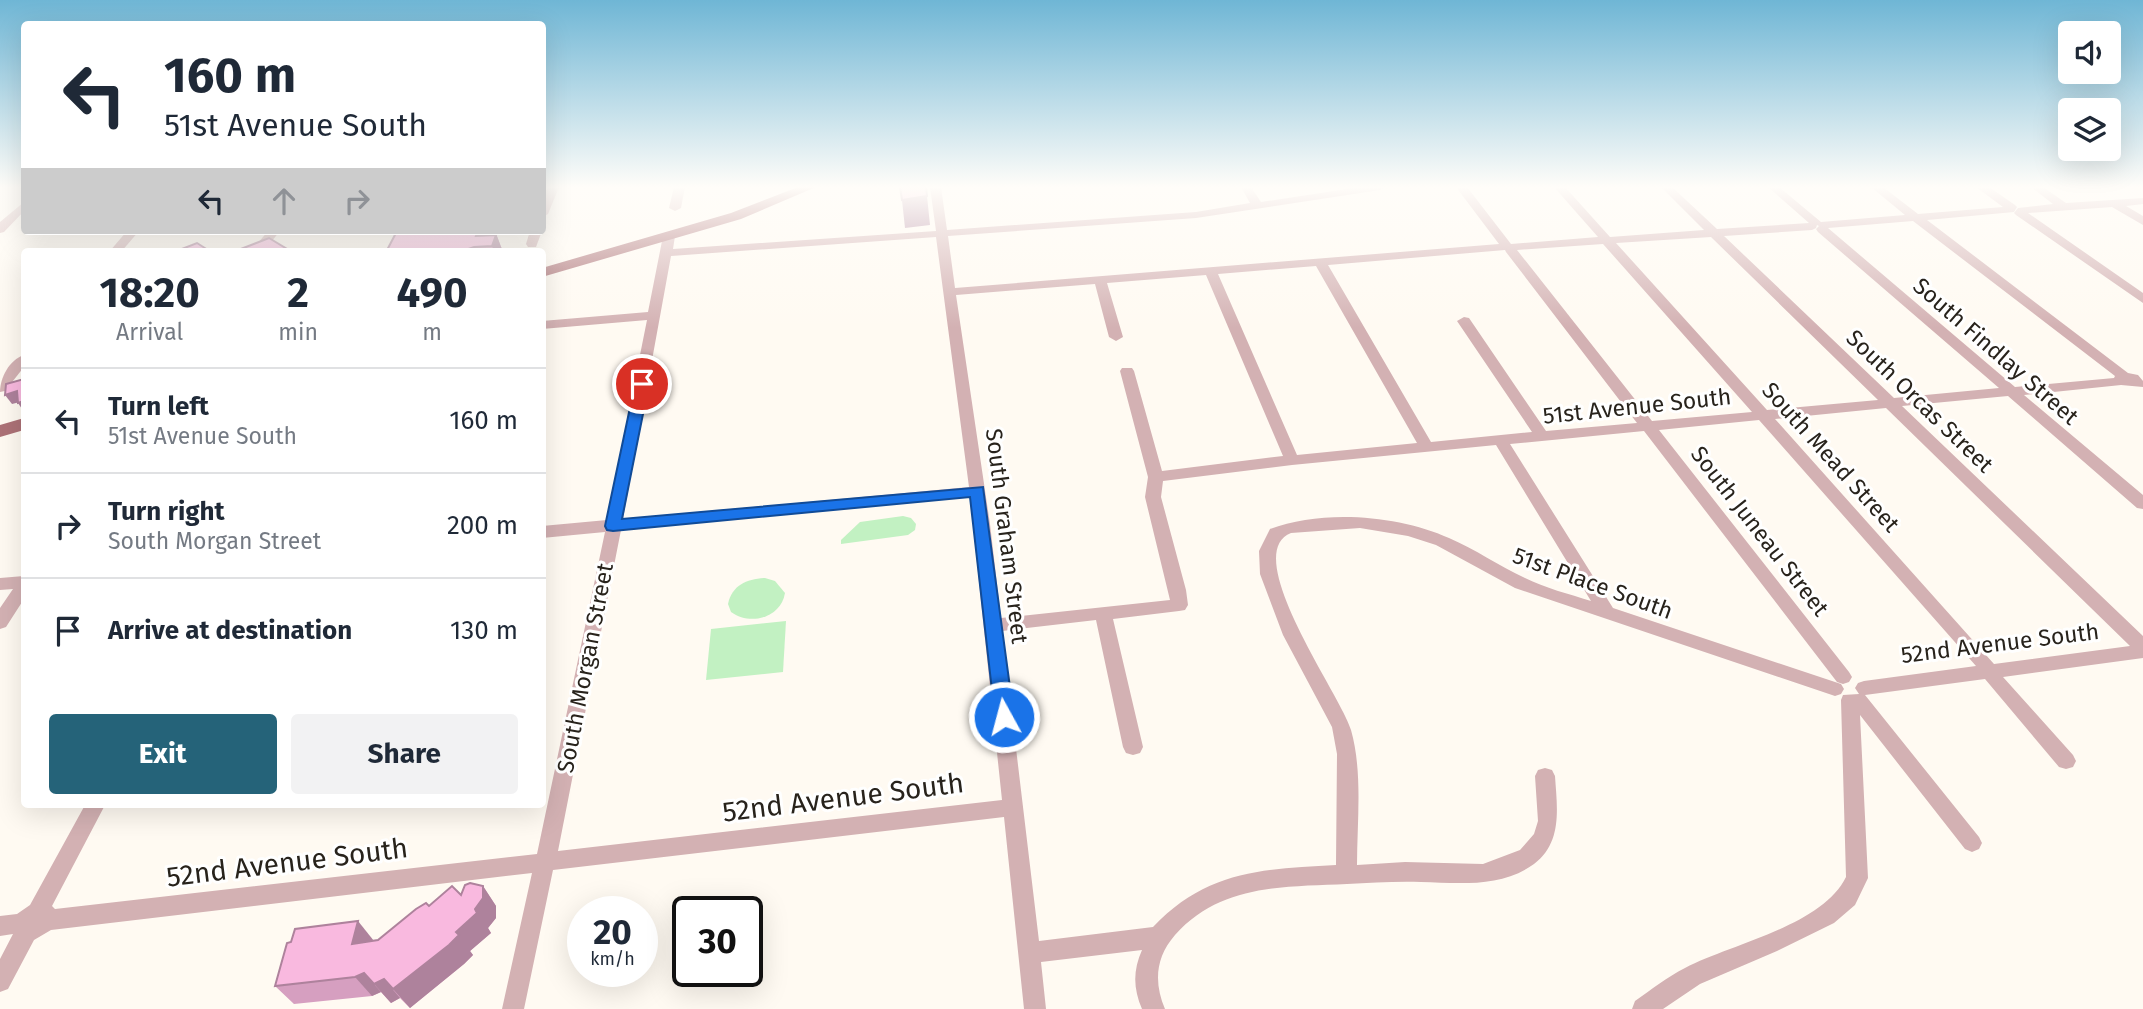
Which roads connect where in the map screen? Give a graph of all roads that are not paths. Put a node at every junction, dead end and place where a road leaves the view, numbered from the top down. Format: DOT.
graph roads {
  1 [pos="675,234"];
  2 [pos="926,234"];
  3 [pos="941,234"];
  4 [pos="1498,234"];
  5 [pos="1601,234"];
  6 [pos="1697,234"];
  7 [pos="1715,234"];
  8 [pos="1829,234"];
  9 [pos="1938,234"];
  10 [pos="2050,234"];
  11 [pos="535,235"];
  12 [pos="669,236"];
  13 [pos="1606,240"];
  14 [pos="532,244"];
  15 [pos="1508,247"];
  16 [pos="665,253"];
  17 [pos="1320,262"];
  18 [pos="1211,271"];
  19 [pos="546,272"];
  20 [pos="1100,281"];
  21 [pos="950,292"];
  22 [pos="2143,299"];
  23 [pos="653,316"];
  24 [pos="1464,321"];
  25 [pos="546,325"];
  26 [pos="1116,337"];
  27 [pos="21,363"];
  28 [pos="1127,371"];
  29 [pos="2134,382"];
  30 [pos="0,388"];
  31 [pos="2013,393"];
  32 [pos="1891,404"];
  33 [pos="1765,417"];
  34 [pos="21,425"];
  35 [pos="1649,428"];
  36 [pos="0,431"];
  37 [pos="1543,438"];
  38 [pos="1501,442"];
  39 [pos="1428,449"];
  40 [pos="1292,460"];
  41 [pos="1156,477"];
  42 [pos="978,491"];
  43 [pos="2143,504"];
  44 [pos="613,526"];
  45 [pos="546,532"];
  46 [pos="0,584"];
  47 [pos="21,584"];
  48 [pos="21,589"];
  49 [pos="1103,613"];
  50 [pos="1608,614"];
  51 [pos="0,622"];
  52 [pos="993,625"];
  53 [pos="2143,649"];
  54 [pos="1989,672"];
  55 [pos="1850,691"];
  56 [pos="1133,747"];
  57 [pos="2066,761"];
  58 [pos="1545,776"];
  59 [pos="1014,807"];
  60 [pos="93,808"];
  61 [pos="1972,843"];
  62 [pos="545,862"];
  63 [pos="1346,875"];
  64 [pos="33,922"];
  65 [pos="0,926"];
  66 [pos="1160,937"];
  67 [pos="1029,953"];
  68 [pos="0,981"];
  69 [pos="513,1009"];
  70 [pos="1035,1009"];
  71 [pos="1154,1009"];
  72 [pos="1643,1009"];
  1 -- 12 [label="main road"];
  2 -- 16 [label="street"];
  3 -- 21 [label="street, South Graham Street"];
  4 -- 15 [label="street, South Juneau Street"];
  5 -- 13 [label="street, South Mead Street"];
  6 -- 13 [label="street"];
  7 -- 32 [label="street, South Orcas Street"];
  8 -- 31 [label="street, South Findlay Street"];
  9 -- 29 [label="street"];
  10 -- 22 [label="street"];
  11 -- 14 [label="street"];
  12 -- 16 [label="street, South Morgan Street"];
  12 -- 19 [label="main road"];
  13 -- 15 [label="street"];
  13 -- 33 [label="street, South Mead Street"];
  15 -- 17 [label="street"];
  15 -- 35 [label="street, South Juneau Street"];
  16 -- 23 [label="street, South Morgan Street"];
  17 -- 18 [label="street"];
  17 -- 39 [label="street"];
  18 -- 20 [label="street"];
  18 -- 40 [label="street"];
  20 -- 21 [label="street"];
  20 -- 26 [label="street"];
  21 -- 42 [label="street, South Graham Street"];
  23 -- 25 [label="street"];
  23 -- 44 [label="street, South Morgan Street"];
  24 -- 37 [label="street"];
  27 -- 30 [label="street"];
  28 -- 41 [label="street"];
  29 -- 31 [label="street, 51st Avenue South"];
  31 -- 32 [label="street, 51st Avenue South"];
  31 -- 43 [label="street, South Findlay Street"];
  32 -- 33 [label="street, 51st Avenue South"];
  32 -- 53 [label="street, South Orcas Street"];
  33 -- 35 [label="street, 51st Avenue South"];
  33 -- 54 [label="street, South Mead Street"];
  34 -- 36 [label="main road"];
  35 -- 37 [label="street, 51st Avenue South"];
  35 -- 55 [label="street, South Juneau Street"];
  37 -- 38 [label="street, 51st Avenue South"];
  38 -- 39 [label="street, 51st Avenue South"];
  38 -- 50 [label="street"];
  39 -- 40 [label="street, 51st Avenue South"];
  40 -- 41 [label="street, 51st Avenue South"];
  41 -- 49 [label="street"];
  42 -- 44 [label="street"];
  42 -- 52 [label="street, South Graham Street"];
  44 -- 45 [label="street"];
  44 -- 62 [label="street, South Morgan Street"];
  46 -- 47 [label="street"];
  48 -- 51 [label="street"];
  49 -- 52 [label="street"];
  49 -- 56 [label="street"];
  50 -- 55 [label="street, 51st Place South"];
  50 -- 63 [label="street, 51st Place South"];
  52 -- 59 [label="street, South Graham Street"];
  53 -- 54 [label="street, 52nd Avenue South"];
  54 -- 55 [label="street, 52nd Avenue South"];
  54 -- 57 [label="street, South Mead Street"];
  55 -- 61 [label="street, South Juneau Street"];
  55 -- 72 [label="street"];
  58 -- 63 [label="street"];
  59 -- 62 [label="street, 52nd Avenue South"];
  59 -- 67 [label="street, South Graham Street"];
  60 -- 64 [label="street"];
  62 -- 64 [label="street, 52nd Avenue South"];
  62 -- 69 [label="street, South Morgan Street"];
  63 -- 66 [label="street"];
  64 -- 65 [label="street, 52nd Avenue South"];
  64 -- 68 [label="street"];
  66 -- 67 [label="street"];
  66 -- 71 [label="street"];
  67 -- 70 [label="street, South Graham Street"];
}
